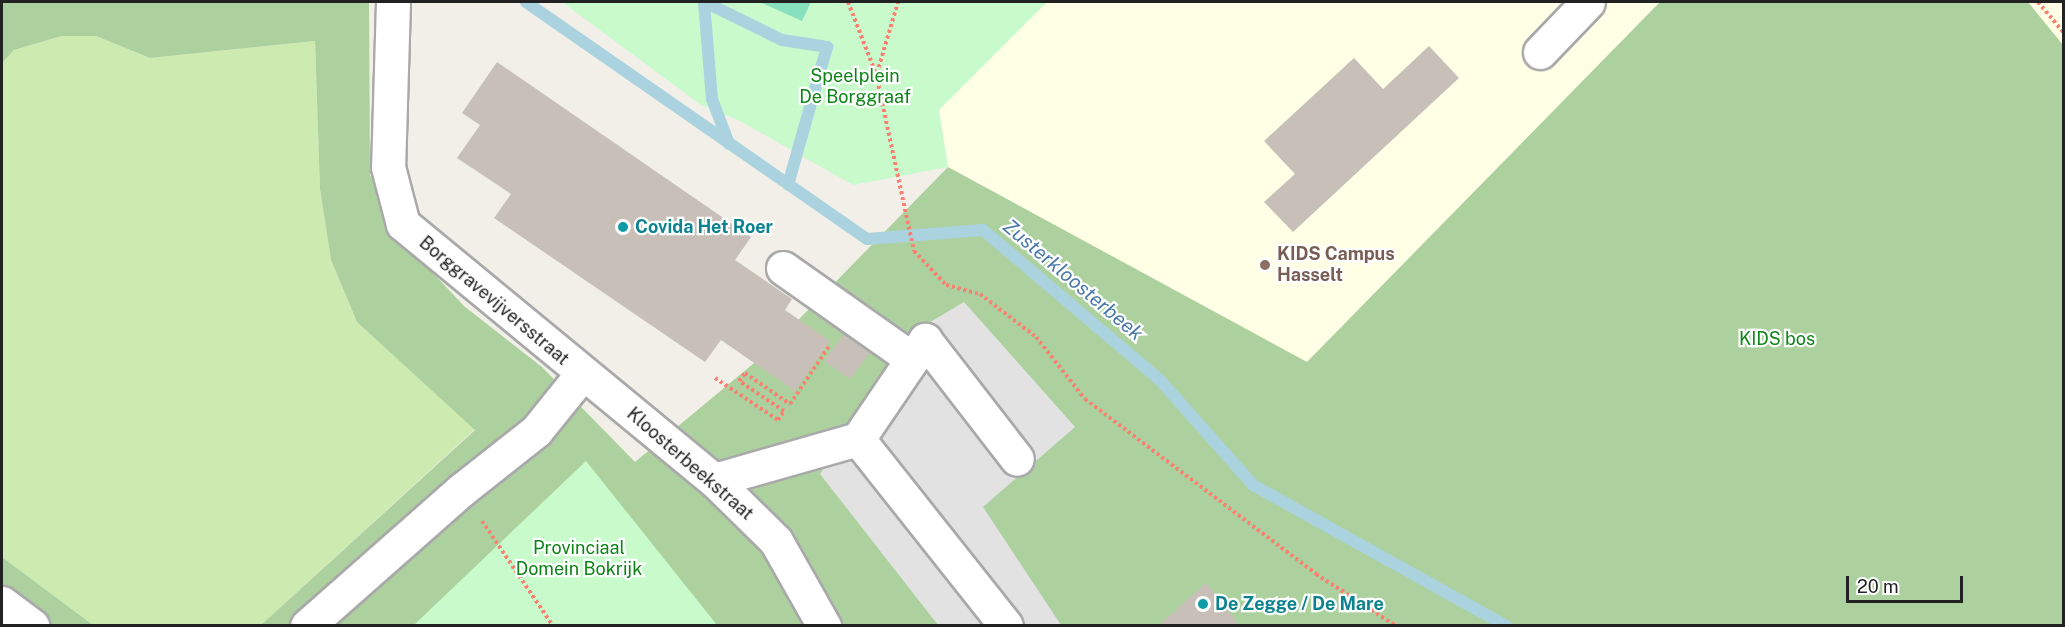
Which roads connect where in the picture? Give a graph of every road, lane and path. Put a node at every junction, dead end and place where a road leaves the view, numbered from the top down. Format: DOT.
graph roads {
  1 [pos="393,2"];
  2 [pos="848,2"];
  3 [pos="898,2"];
  4 [pos="1588,2"];
  5 [pos="2038,2"];
  6 [pos="2064,33"];
  7 [pos="1540,52"];
  8 [pos="876,74"];
  9 [pos="783,268"];
  10 [pos="850,315"];
  11 [pos="912,358"];
  12 [pos="582,374"];
  13 [pos="715,378"];
  14 [pos="858,439"];
  15 [pos="1017,459"];
  16 [pos="714,480"];
  17 [pos="460,491"];
  18 [pos="2,603"];
  19 [pos="32,626"];
  20 [pos="307,626"];
  21 [pos="553,626"];
  22 [pos="824,626"];
  23 [pos="1006,626"];
  24 [pos="1396,626"];
  1 -- 12 [label="street, Borggravevijversstraat"];
  2 -- 8 [label="path"];
  3 -- 8 [label="path"];
  4 -- 7 [label="street"];
  5 -- 6 [label="path"];
  8 -- 24 [label="path"];
  9 -- 10 [label="street"];
  10 -- 11 [label="street"];
  10 -- 13 [label="path"];
  11 -- 14 [label="street"];
  11 -- 15 [label="street"];
  12 -- 16 [label="street, Kloosterbeekstraat"];
  12 -- 17 [label="street, Borggravevijversstraat"];
  14 -- 16 [label="street"];
  14 -- 23 [label="street"];
  16 -- 22 [label="street, Kloosterbeekstraat"];
  17 -- 20 [label="street, Borggravevijversstraat"];
  17 -- 21 [label="path"];
  18 -- 19 [label="street"];
}
